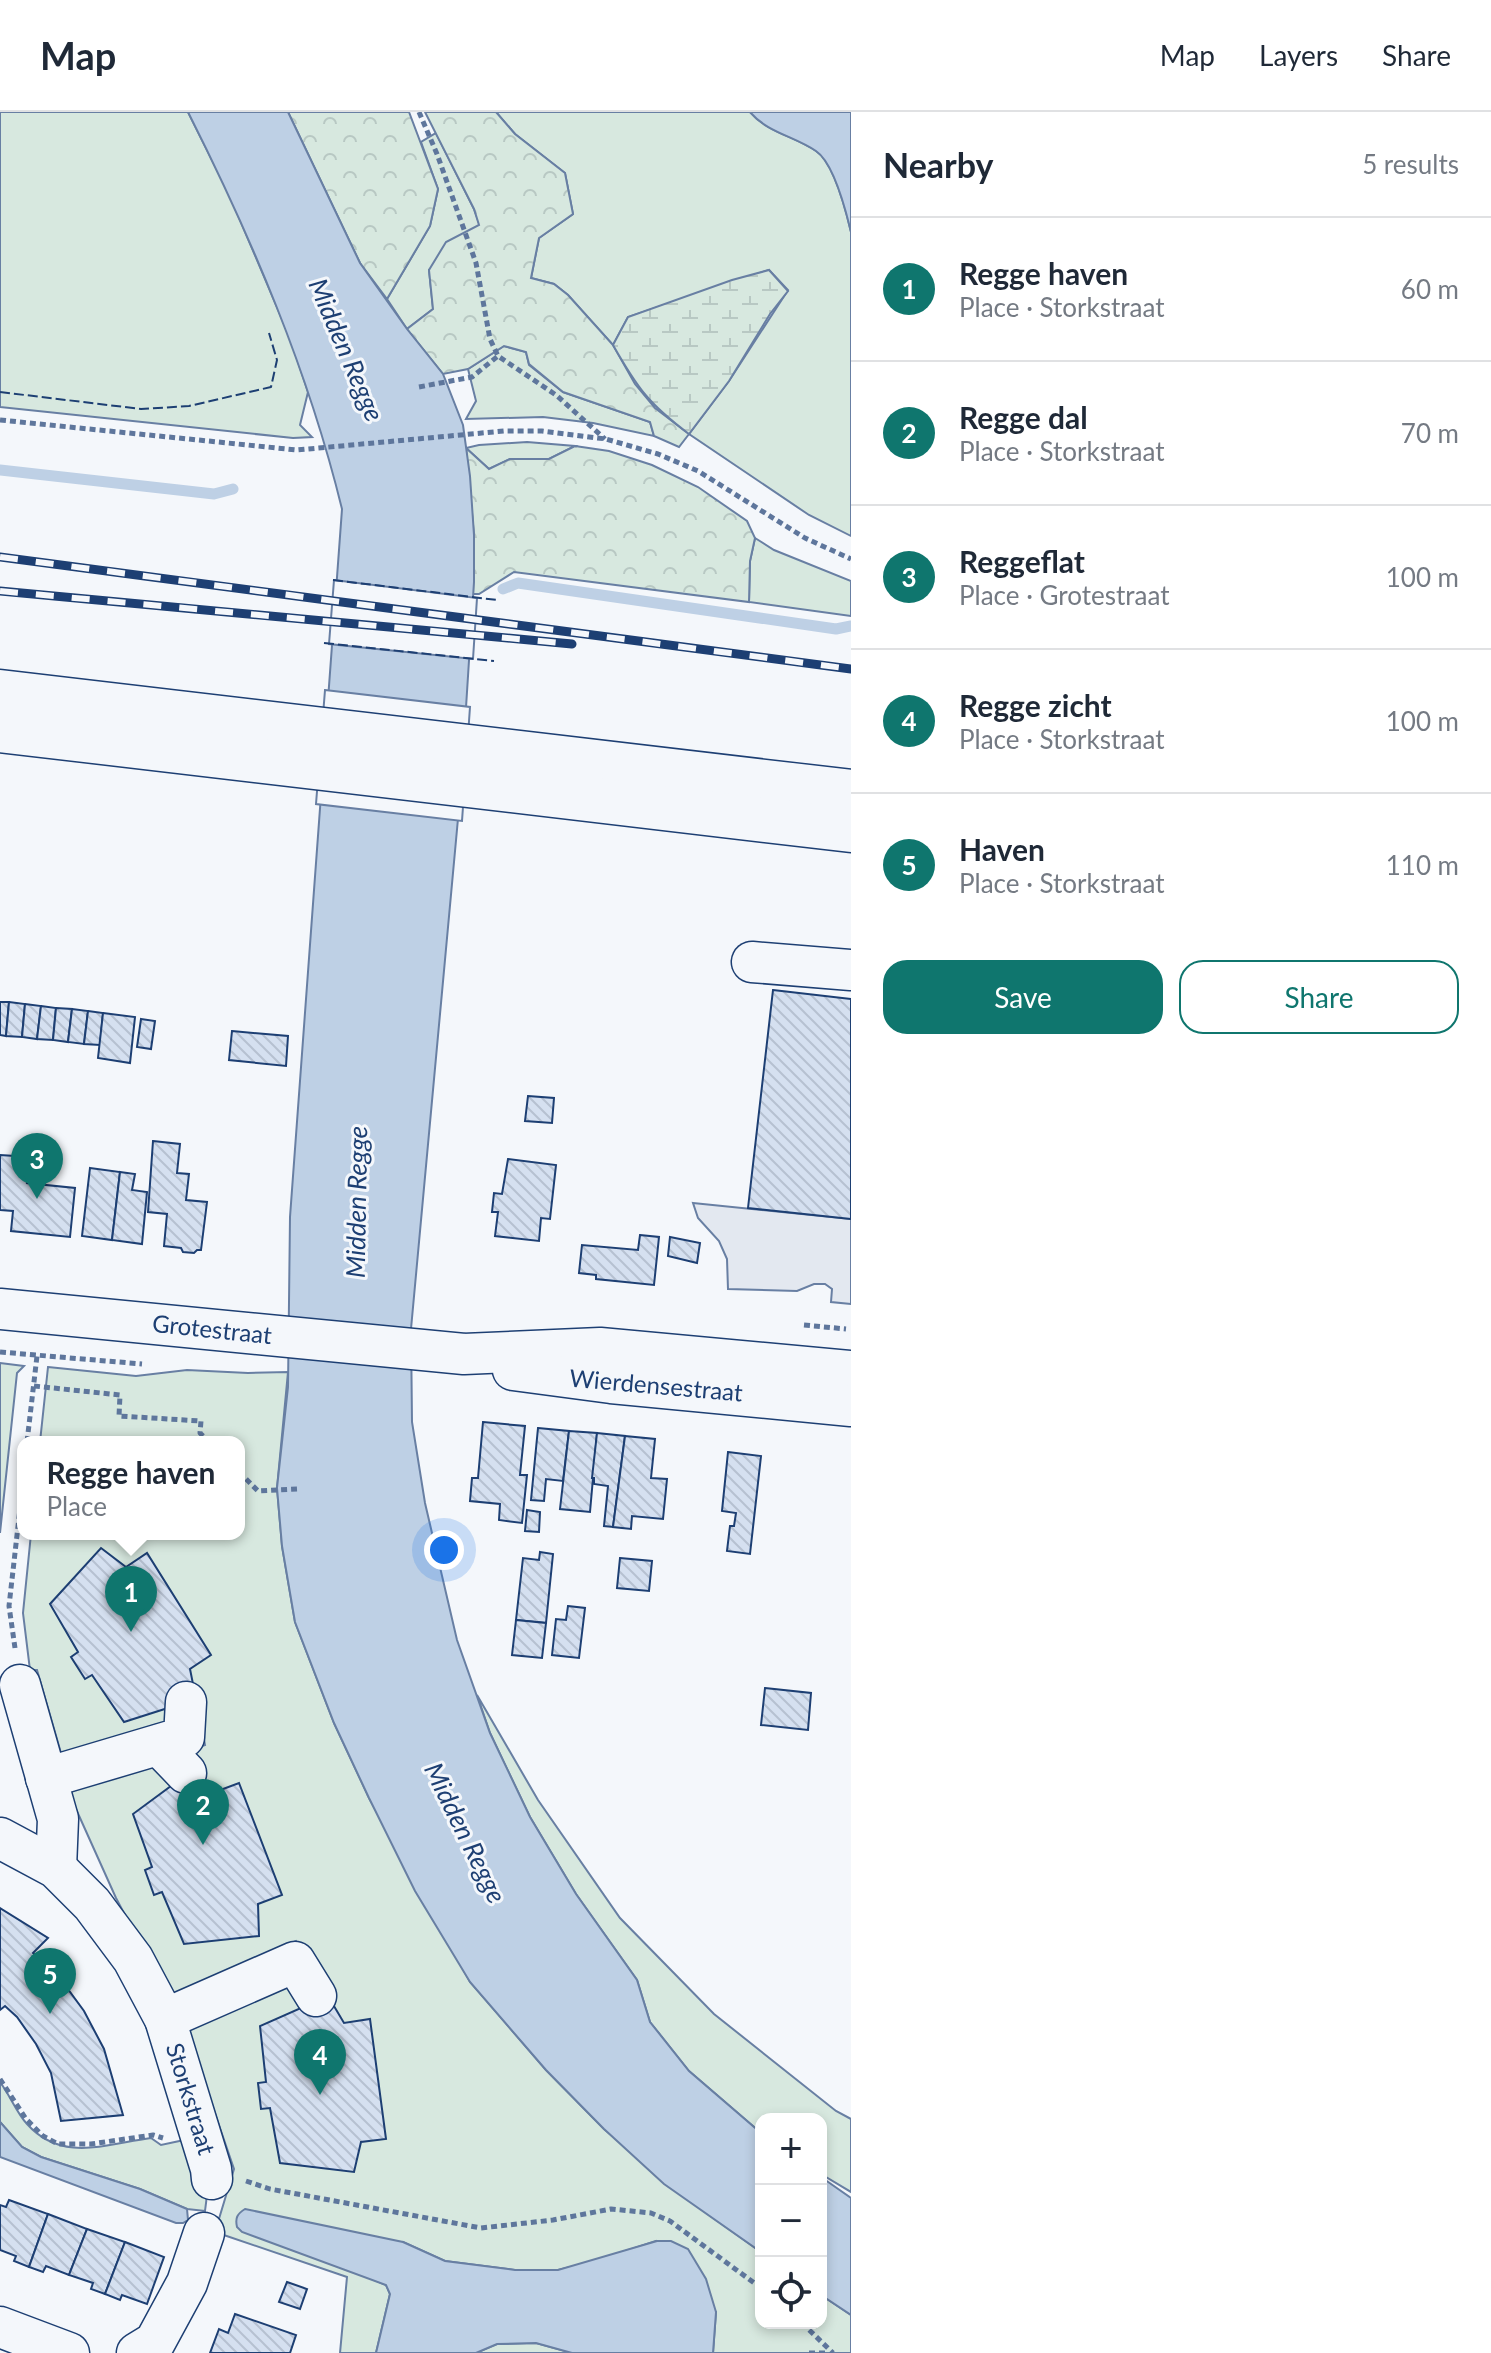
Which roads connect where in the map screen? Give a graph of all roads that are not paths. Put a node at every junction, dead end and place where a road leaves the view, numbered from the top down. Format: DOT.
graph roads {
  1 [pos="0,692"];
  2 [pos="0,730"];
  3 [pos="293,745"];
  4 [pos="495,770"];
  5 [pos="851,792"];
  6 [pos="851,830"];
  7 [pos="752,962"];
  8 [pos="851,970"];
  9 [pos="0,1309"];
  10 [pos="425,1350"];
  11 [pos="751,1362"];
  12 [pos="851,1371"];
  13 [pos="851,1406"];
  14 [pos="20,1685"];
  15 [pos="186,1702"];
  16 [pos="46,1778"];
  17 [pos="0,1838"];
  18 [pos="56,1868"];
  19 [pos="316,1996"];
  20 [pos="165,2019"];
  21 [pos="212,2174"];
  22 [pos="204,2233"];
  23 [pos="0,2327"];
  24 [pos="69,2353"];
  25 [pos="137,2353"];
  1 -- 3 [label="main road"];
  2 -- 3 [label="main road"];
  3 -- 4 [label="main road"];
  4 -- 5 [label="main road"];
  4 -- 6 [label="main road"];
  7 -- 8 [label="street"];
  9 -- 10 [label="street, Grotestraat"];
  10 -- 11 [label="street, Wierdensestraat"];
  11 -- 12 [label="street, Wierdensestraat"];
  11 -- 13 [label="street, Wierdensestraat"];
  14 -- 16 [label="street"];
  15 -- 16 [label="street"];
  16 -- 18 [label="street"];
  17 -- 18 [label="street, Storkstraat"];
  18 -- 20 [label="street, Storkstraat"];
  19 -- 20 [label="street, Storkstraat"];
  20 -- 21 [label="street, Storkstraat"];
  22 -- 25 [label="street"];
  23 -- 24 [label="street"];
}
